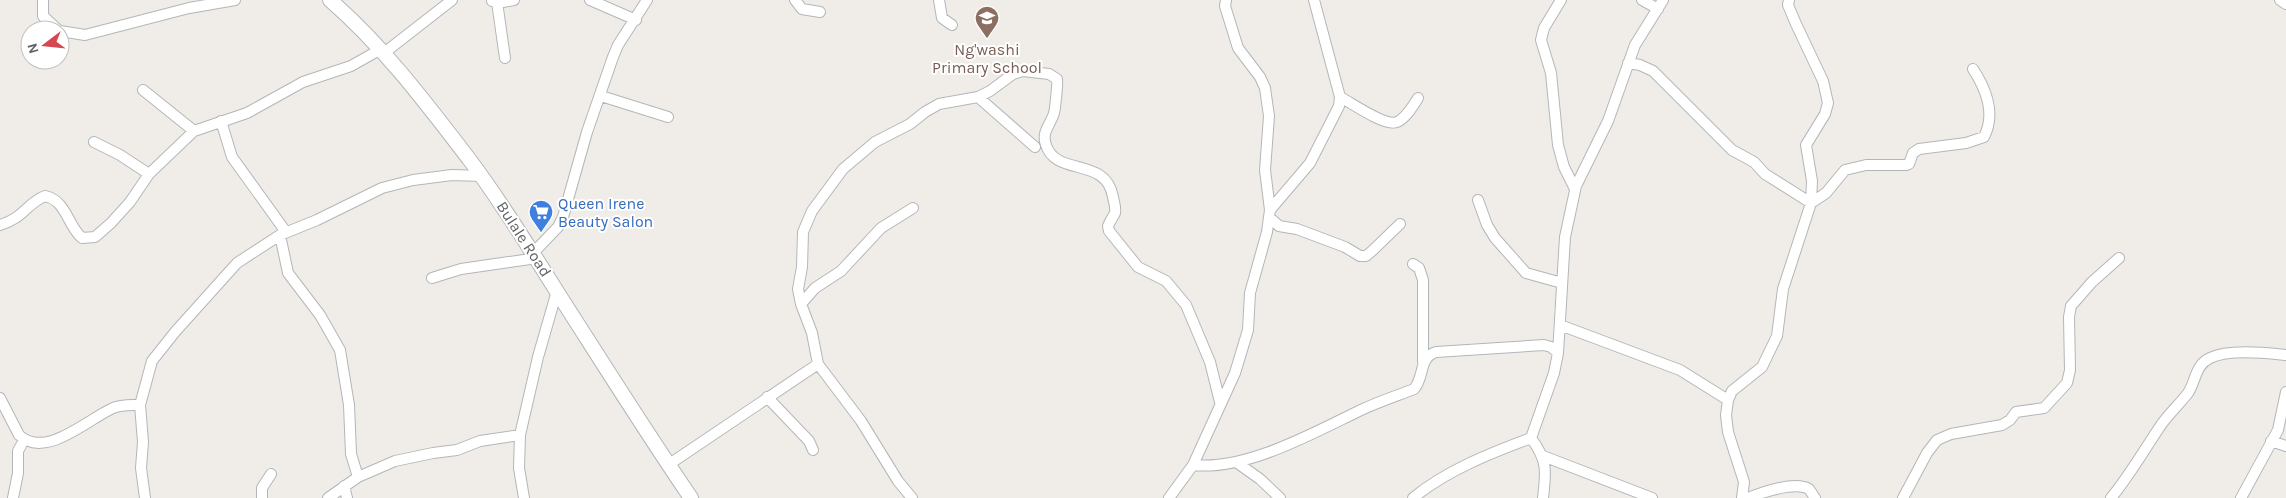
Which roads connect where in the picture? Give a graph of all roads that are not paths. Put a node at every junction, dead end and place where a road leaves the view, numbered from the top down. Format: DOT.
graph roads {
  1 [pos="43,0"];
  2 [pos="234,0"];
  3 [pos="452,0"];
  4 [pos="514,0"];
  5 [pos="590,0"];
  6 [pos="647,0"];
  7 [pos="796,0"];
  8 [pos="939,0"];
  9 [pos="1226,0"];
  10 [pos="1314,0"];
  11 [pos="1561,0"];
  12 [pos="1642,0"];
  13 [pos="1789,0"];
  14 [pos="2280,0"];
  15 [pos="494,1"];
  16 [pos="334,2"];
  17 [pos="2286,4"];
  18 [pos="1660,5"];
  19 [pos="820,12"];
  20 [pos="47,20"];
  21 [pos="636,20"];
  22 [pos="952,25"];
  23 [pos="70,33"];
  24 [pos="382,51"];
  25 [pos="505,58"];
  26 [pos="1628,62"];
  27 [pos="1972,69"];
  28 [pos="143,90"];
  29 [pos="601,96"];
  30 [pos="978,96"];
  31 [pos="1340,97"];
  32 [pos="1418,98"];
  33 [pos="668,117"];
  34 [pos="221,121"];
  35 [pos="194,131"];
  36 [pos="94,142"];
  37 [pos="1035,147"];
  38 [pos="149,174"];
  39 [pos="483,176"];
  40 [pos="1575,189"];
  41 [pos="1478,200"];
  42 [pos="1811,203"];
  43 [pos="913,208"];
  44 [pos="1269,214"];
  45 [pos="1400,224"];
  46 [pos="0,225"];
  47 [pos="1279,226"];
  48 [pos="1267,229"];
  49 [pos="283,233"];
  50 [pos="535,255"];
  51 [pos="2119,258"];
  52 [pos="1413,264"];
  53 [pos="432,278"];
  54 [pos="1562,283"];
  55 [pos="557,291"];
  56 [pos="801,304"];
  57 [pos="1560,324"];
  58 [pos="1558,353"];
  59 [pos="2286,354"];
  60 [pos="1423,362"];
  61 [pos="818,364"];
  62 [pos="2286,392"];
  63 [pos="768,397"];
  64 [pos="0,398"];
  65 [pos="1728,400"];
  66 [pos="1220,402"];
  67 [pos="140,405"];
  68 [pos="520,435"];
  69 [pos="1531,438"];
  70 [pos="24,440"];
  71 [pos="2271,441"];
  72 [pos="2286,446"];
  73 [pos="813,450"];
  74 [pos="1544,456"];
  75 [pos="1236,462"];
  76 [pos="668,465"];
  77 [pos="1193,465"];
  78 [pos="271,474"];
  79 [pos="358,477"];
  80 [pos="344,486"];
  81 [pos="13,498"];
  82 [pos="145,498"];
  83 [pos="262,498"];
  84 [pos="328,498"];
  85 [pos="347,498"];
  86 [pos="524,498"];
  87 [pos="691,498"];
  88 [pos="912,498"];
  89 [pos="1169,498"];
  90 [pos="1280,498"];
  91 [pos="1414,498"];
  92 [pos="1544,498"];
  93 [pos="1652,498"];
  94 [pos="1742,498"];
  95 [pos="1748,498"];
  96 [pos="1815,498"];
  97 [pos="1903,498"];
  98 [pos="2111,498"];
  99 [pos="2241,498"];
  1 -- 20 [label="street"];
  2 -- 23 [label="street"];
  3 -- 24 [label="street"];
  4 -- 15 [label="street"];
  5 -- 21 [label="street"];
  6 -- 21 [label="street"];
  7 -- 19 [label="street"];
  8 -- 22 [label="street"];
  9 -- 44 [label="street"];
  10 -- 31 [label="street"];
  11 -- 40 [label="street"];
  12 -- 18 [label="street"];
  13 -- 42 [label="street"];
  14 -- 17 [label="street"];
  15 -- 25 [label="street"];
  16 -- 24 [label="street, Bulale Road"];
  18 -- 26 [label="street"];
  21 -- 29 [label="street"];
  24 -- 34 [label="street"];
  24 -- 39 [label="street, Bulale Road"];
  26 -- 40 [label="street"];
  26 -- 42 [label="street"];
  27 -- 42 [label="street"];
  28 -- 35 [label="street"];
  29 -- 33 [label="street"];
  29 -- 50 [label="street"];
  30 -- 37 [label="street"];
  30 -- 56 [label="street"];
  30 -- 66 [label="street"];
  31 -- 32 [label="street"];
  31 -- 44 [label="street"];
  34 -- 35 [label="street"];
  34 -- 49 [label="street"];
  35 -- 38 [label="street"];
  36 -- 38 [label="street"];
  38 -- 46 [label="street"];
  39 -- 49 [label="street"];
  39 -- 50 [label="street, Bulale Road"];
  40 -- 54 [label="street"];
  41 -- 54 [label="street"];
  42 -- 65 [label="street"];
  43 -- 56 [label="street"];
  44 -- 47 [label="street"];
  44 -- 48 [label="street"];
  45 -- 47 [label="street"];
  47 -- 48 [label="street"];
  48 -- 66 [label="street"];
  49 -- 67 [label="street"];
  49 -- 79 [label="street"];
  50 -- 53 [label="street"];
  50 -- 55 [label="street, Bulale Road"];
  51 -- 97 [label="street"];
  52 -- 60 [label="street"];
  54 -- 57 [label="street"];
  55 -- 68 [label="street"];
  55 -- 76 [label="street, Bulale Road"];
  56 -- 61 [label="street"];
  57 -- 58 [label="street"];
  57 -- 65 [label="street"];
  58 -- 60 [label="street"];
  58 -- 69 [label="street"];
  59 -- 98 [label="street"];
  60 -- 75 [label="street"];
  61 -- 63 [label="street"];
  61 -- 88 [label="street"];
  62 -- 71 [label="street"];
  63 -- 73 [label="street"];
  63 -- 76 [label="street"];
  64 -- 70 [label="street"];
  65 -- 94 [label="street"];
  66 -- 77 [label="street"];
  67 -- 70 [label="street"];
  67 -- 82 [label="street"];
  68 -- 79 [label="street"];
  68 -- 86 [label="street"];
  69 -- 74 [label="street"];
  69 -- 91 [label="street"];
  70 -- 81 [label="street"];
  71 -- 72 [label="street"];
  71 -- 99 [label="street"];
  74 -- 92 [label="street"];
  74 -- 93 [label="street"];
  75 -- 77 [label="street"];
  75 -- 90 [label="street"];
  76 -- 87 [label="street, Bulale Road"];
  77 -- 89 [label="street"];
  78 -- 83 [label="street"];
  79 -- 80 [label="street"];
  80 -- 84 [label="street"];
  80 -- 85 [label="street"];
  95 -- 96 [label="street"];
}
